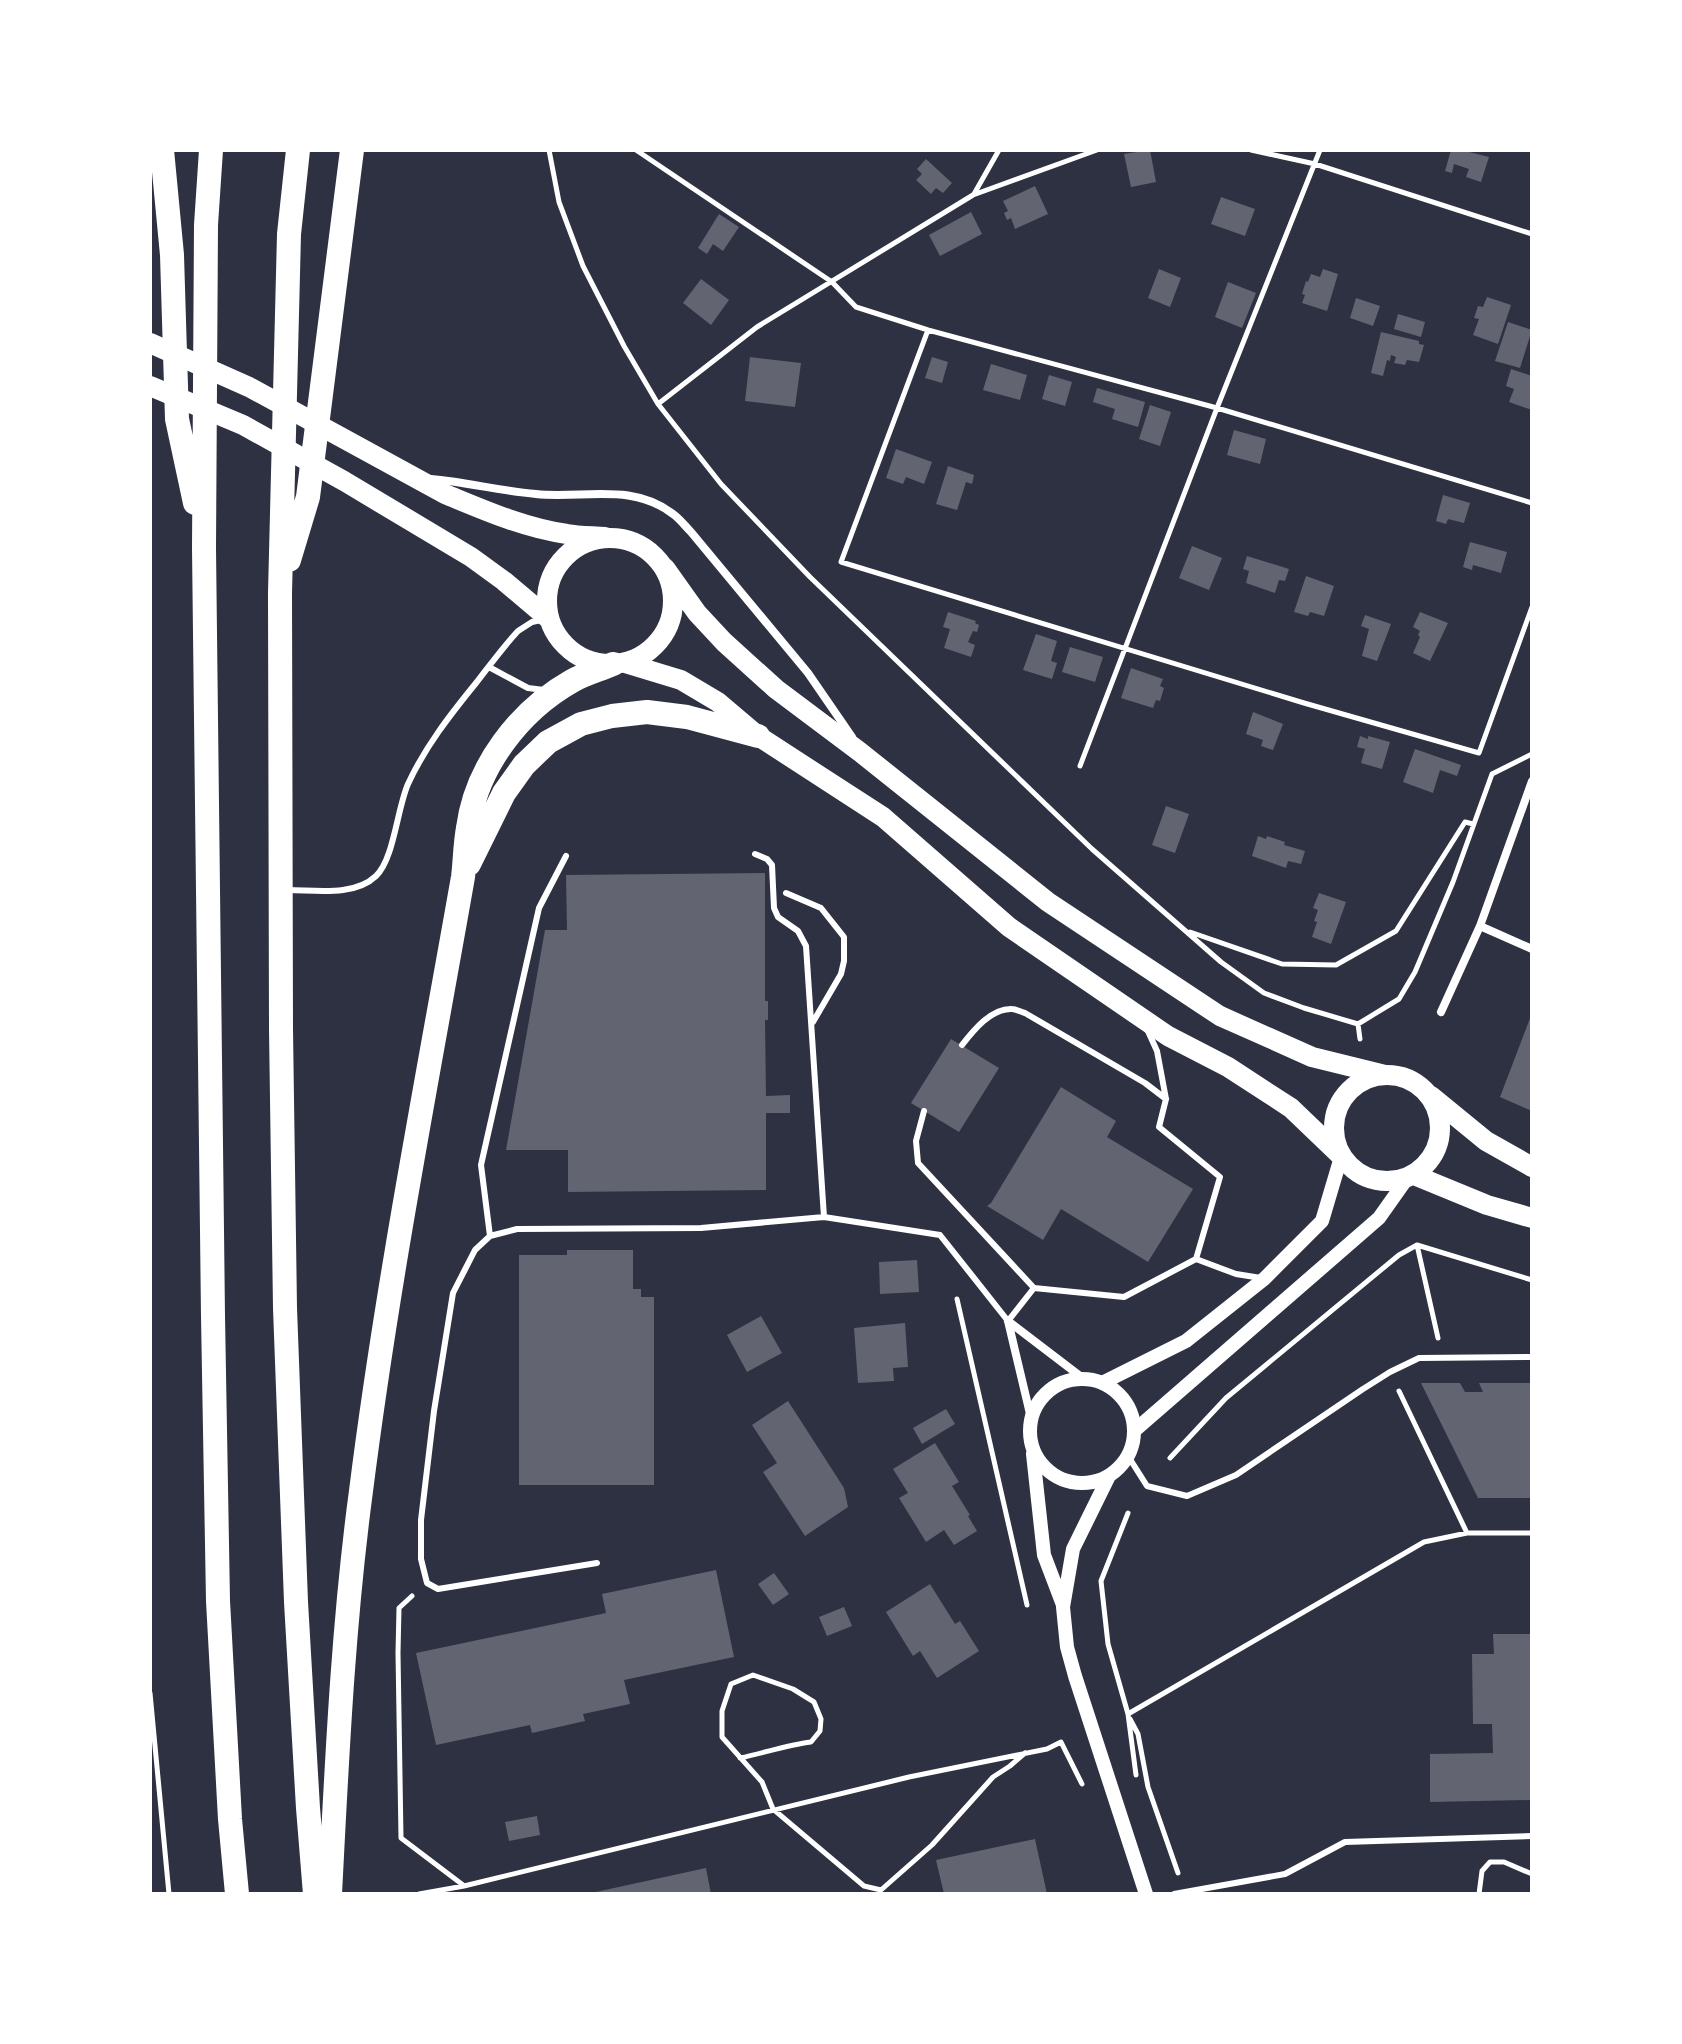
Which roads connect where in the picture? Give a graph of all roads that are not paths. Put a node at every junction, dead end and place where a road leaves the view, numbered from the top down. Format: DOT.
graph roads {
  1 [pos="162,150"];
  2 [pos="211,150"];
  3 [pos="298,150"];
  4 [pos="352,150"];
  5 [pos="150,343"];
  6 [pos="150,386"];
  7 [pos="414,477"];
  8 [pos="605,537"];
  9 [pos="204,548"];
  10 [pos="665,568"];
  11 [pos="280,593"];
  12 [pos="549,619"];
  13 [pos="619,664"];
  14 [pos="489,667"];
  15 [pos="555,692"];
  16 [pos="758,736"];
  17 [pos="860,752"];
  18 [pos="1532,781"];
  19 [pos="755,854"];
  20 [pos="566,856"];
  21 [pos="463,877"];
  22 [pos="280,890"];
  23 [pos="786,893"];
  24 [pos="1480,926"];
  25 [pos="1532,949"];
  26 [pos="1441,1012"];
  27 [pos="1142,1019"];
  28 [pos="812,1024"];
  29 [pos="962,1045"];
  30 [pos="1385,1075"];
  31 [pos="1424,1090"];
  32 [pos="1166,1099"];
  33 [pos="924,1111"];
  34 [pos="1340,1156"];
  35 [pos="1532,1167"];
  36 [pos="1411,1176"];
  37 [pos="824,1217"];
  38 [pos="1532,1218"];
  39 [pos="490,1236"];
  40 [pos="1196,1259"];
  41 [pos="1264,1279"];
  42 [pos="1034,1288"];
  43 [pos="1008,1321"];
  44 [pos="1532,1357"];
  45 [pos="1084,1379"];
  46 [pos="1102,1383"];
  47 [pos="1031,1418"];
  48 [pos="1134,1431"];
  49 [pos="1033,1450"];
  50 [pos="1128,1456"];
  51 [pos="1109,1476"];
  52 [pos="597,1563"];
  53 [pos="1063,1607"];
  54 [pos="1532,1836"];
  55 [pos="237,1894"];
  56 [pos="315,1894"];
  57 [pos="330,1894"];
  58 [pos="1146,1894"];
  59 [pos="1174,1894"];
  1 -- 9 [label="highway"];
  2 -- 9 [label="highway"];
  3 -- 11 [label="highway"];
  4 -- 11 [label="highway"];
  5 -- 7 [label="main road"];
  6 -- 12 [label="main road"];
  7 -- 8 [label="main road"];
  7 -- 17 [label="street"];
  8 -- 10 [label="main road"];
  8 -- 12 [label="main road"];
  9 -- 55 [label="highway"];
  10 -- 13 [label="main road"];
  10 -- 17 [label="main road"];
  11 -- 22 [label="highway"];
  12 -- 13 [label="main road"];
  12 -- 14 [label="lane"];
  13 -- 15 [label="highway"];
  13 -- 16 [label="main road"];
  14 -- 15 [label="lane"];
  14 -- 22 [label="lane"];
  15 -- 21 [label="highway"];
  16 -- 21 [label="highway"];
  16 -- 27 [label="main road"];
  17 -- 30 [label="main road"];
  18 -- 24 [label="street"];
  19 -- 28 [label="lane"];
  20 -- 39 [label="lane"];
  21 -- 57 [label="highway"];
  22 -- 56 [label="highway"];
  23 -- 28 [label="lane"];
  24 -- 25 [label="street"];
  24 -- 26 [label="street"];
  27 -- 32 [label="lane"];
  27 -- 34 [label="main road"];
  28 -- 37 [label="lane"];
  29 -- 32 [label="lane"];
  30 -- 31 [label="main road"];
  30 -- 34 [label="main road"];
  31 -- 35 [label="main road"];
  31 -- 36 [label="main road"];
  32 -- 40 [label="lane"];
  33 -- 42 [label="lane"];
  34 -- 36 [label="main road"];
  34 -- 41 [label="street"];
  36 -- 38 [label="main road"];
  36 -- 48 [label="street"];
  37 -- 39 [label="lane"];
  37 -- 43 [label="lane"];
  39 -- 52 [label="lane"];
  40 -- 41 [label="lane"];
  40 -- 42 [label="lane"];
  41 -- 46 [label="street"];
  42 -- 43 [label="lane"];
  43 -- 45 [label="street"];
  43 -- 47 [label="street"];
  44 -- 50 [label="lane"];
  45 -- 46 [label="street"];
  45 -- 47 [label="street"];
  46 -- 48 [label="street"];
  47 -- 49 [label="street"];
  48 -- 50 [label="street"];
  49 -- 51 [label="street"];
  49 -- 53 [label="street"];
  50 -- 51 [label="street"];
  51 -- 53 [label="street"];
  53 -- 58 [label="street"];
  54 -- 59 [label="lane"];
}
